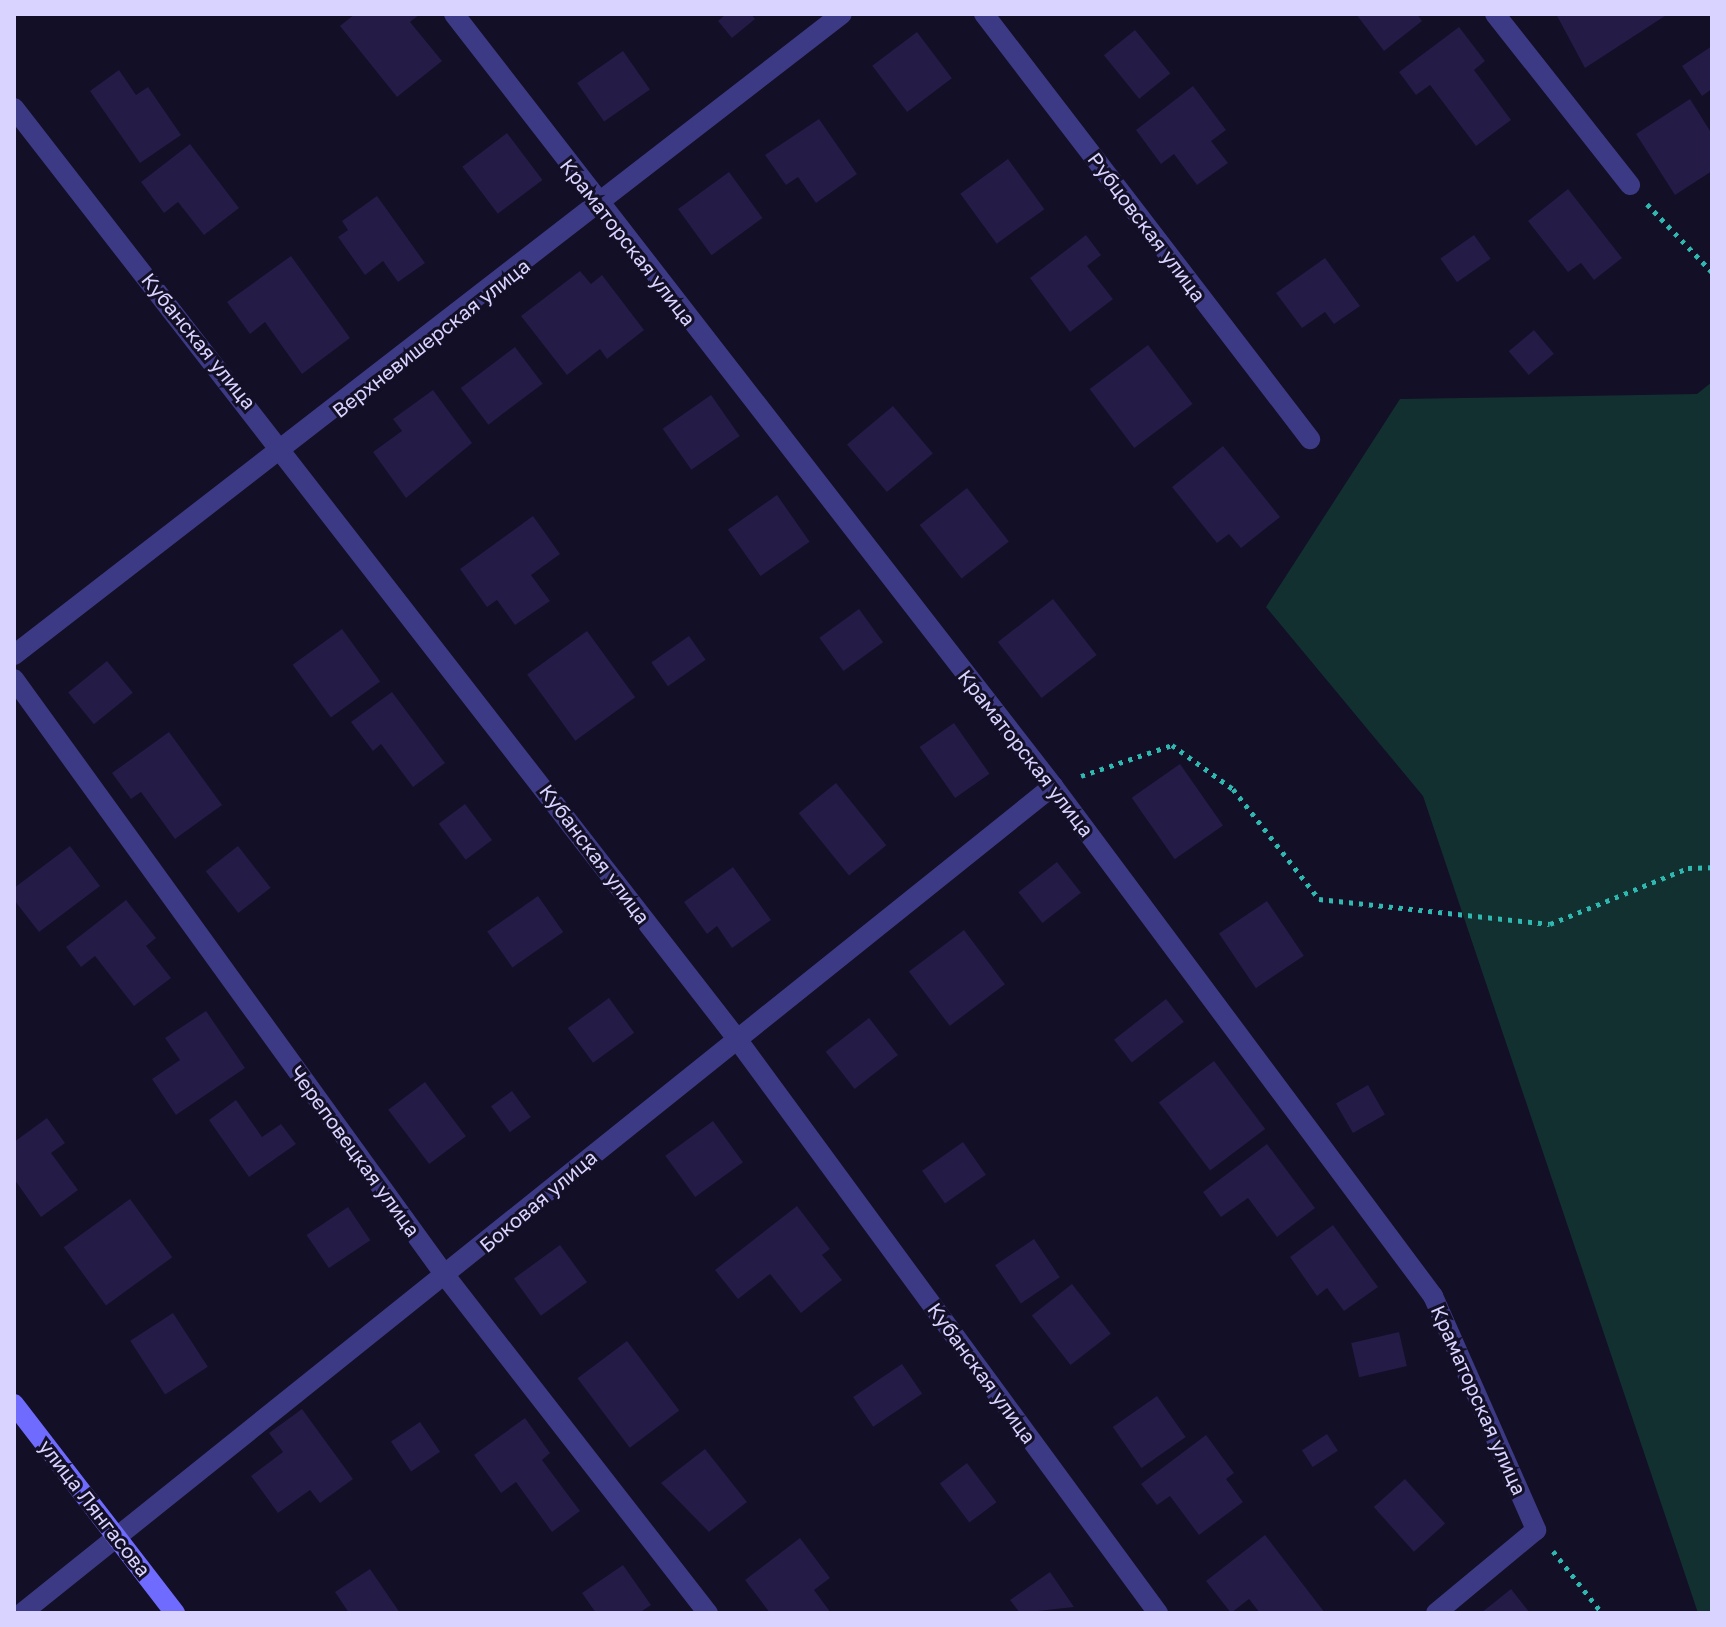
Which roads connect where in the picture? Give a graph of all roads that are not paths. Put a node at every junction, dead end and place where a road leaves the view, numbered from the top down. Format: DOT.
graph roads {
  1 [pos="454,14"];
  2 [pos="842,14"];
  3 [pos="984,14"];
  4 [pos="1495,14"];
  5 [pos="14,108"];
  6 [pos="1630,185"];
  7 [pos="600,208"];
  8 [pos="1310,439"];
  9 [pos="287,450"];
  10 [pos="14,655"];
  11 [pos="14,679"];
  12 [pos="1053,786"];
  13 [pos="734,1035"];
  14 [pos="447,1278"];
  15 [pos="14,1404"];
  16 [pos="119,1540"];
  17 [pos="22,1613"];
  18 [pos="175,1613"];
  19 [pos="708,1613"];
  20 [pos="1158,1613"];
  21 [pos="1436,1613"];
  1 -- 7 [label="street, Краматорская улица"];
  2 -- 7 [label="street, Верхневишерская улица"];
  3 -- 8 [label="street, Рубцовская улица"];
  4 -- 6 [label="street"];
  5 -- 9 [label="street, Кубанская улица"];
  7 -- 9 [label="street, Верхневишерская улица"];
  7 -- 12 [label="street, Краматорская улица"];
  9 -- 10 [label="street, Верхневишерская улица"];
  9 -- 13 [label="street, Кубанская улица"];
  11 -- 14 [label="street, Череповецкая улица"];
  12 -- 13 [label="street, Боковая улица"];
  12 -- 21 [label="street, Краматорская улица"];
  13 -- 14 [label="street, Боковая улица"];
  13 -- 20 [label="street, Кубанская улица"];
  14 -- 16 [label="street, Боковая улица"];
  14 -- 19 [label="street, Череповецкая улица"];
  15 -- 16 [label="main road, улица Лянгасова"];
  16 -- 17 [label="street, Боковая улица"];
  16 -- 18 [label="main road, улица Лянгасова"];
}
